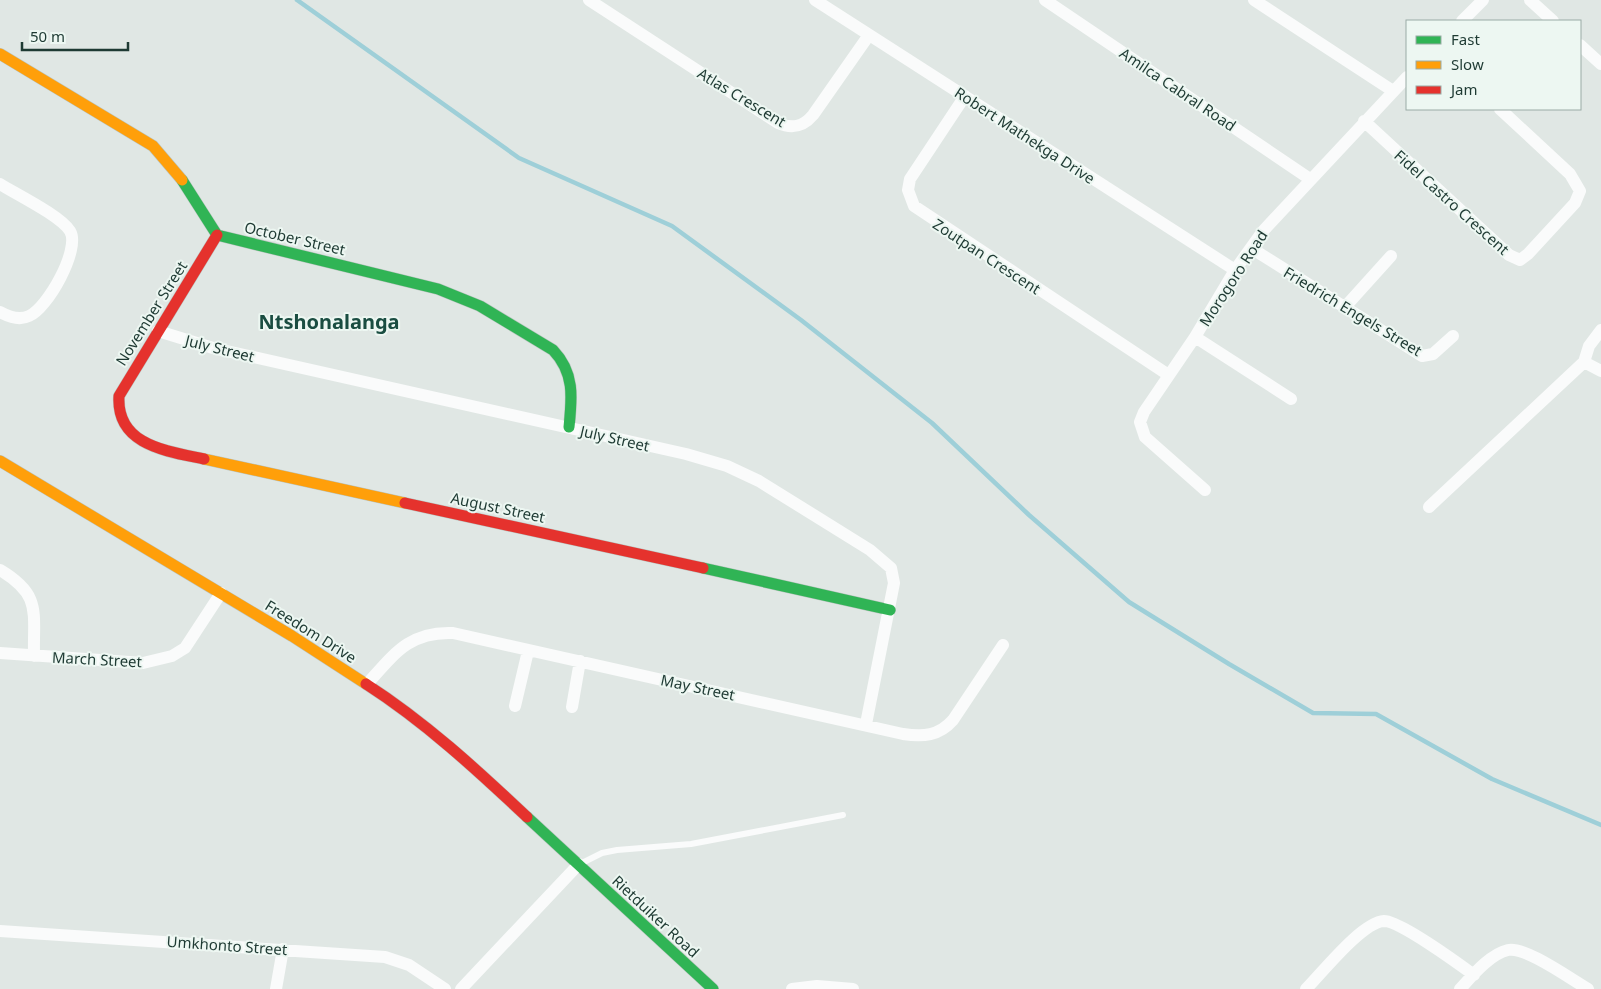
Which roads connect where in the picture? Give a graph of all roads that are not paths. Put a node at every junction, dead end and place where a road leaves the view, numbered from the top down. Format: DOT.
graph roads {
  1 [pos="589,0"];
  2 [pos="815,0"];
  3 [pos="1045,0"];
  4 [pos="1254,0"];
  5 [pos="1530,0"];
  6 [pos="1476,2"];
  7 [pos="1463,20"];
  8 [pos="1553,20"];
  9 [pos="869,35"];
  10 [pos="1581,46"];
  11 [pos="0,54"];
  12 [pos="1601,64"];
  13 [pos="1406,78"];
  14 [pos="1393,91"];
  15 [pos="965,96"];
  16 [pos="1501,110"];
  17 [pos="1364,121"];
  18 [pos="1310,179"];
  19 [pos="0,184"];
  20 [pos="217,235"];
  21 [pos="1251,248"];
  22 [pos="1392,256"];
  23 [pos="1235,270"];
  24 [pos="1346,307"];
  25 [pos="0,312"];
  26 [pos="1601,330"];
  27 [pos="158,331"];
  28 [pos="1453,336"];
  29 [pos="1194,337"];
  30 [pos="1584,362"];
  31 [pos="1601,371"];
  32 [pos="1167,374"];
  33 [pos="1292,399"];
  34 [pos="117,409"];
  35 [pos="569,427"];
  36 [pos="0,461"];
  37 [pos="1205,490"];
  38 [pos="1429,507"];
  39 [pos="0,570"];
  40 [pos="221,594"];
  41 [pos="890,610"];
  42 [pos="1003,645"];
  43 [pos="528,650"];
  44 [pos="0,653"];
  45 [pos="34,656"];
  46 [pos="580,661"];
  47 [pos="368,684"];
  48 [pos="515,706"];
  49 [pos="572,707"];
  50 [pos="866,724"];
  51 [pos="843,815"];
  52 [pos="579,864"];
  53 [pos="0,931"];
  54 [pos="283,949"];
  55 [pos="1474,975"];
  56 [pos="819,987"];
  57 [pos="276,989"];
  58 [pos="445,989"];
  59 [pos="461,989"];
  60 [pos="713,989"];
  61 [pos="792,989"];
  62 [pos="854,989"];
  63 [pos="1306,989"];
  64 [pos="1460,989"];
  65 [pos="1588,989"];
  1 -- 9 [label="street, Atlas Crescent"];
  2 -- 9 [label="street, Robert Mathekga Drive"];
  3 -- 18 [label="street, Amilca Cabral Road"];
  4 -- 14 [label="street"];
  5 -- 8 [label="street"];
  6 -- 7 [label="street"];
  9 -- 15 [label="street, Robert Mathekga Drive"];
  10 -- 12 [label="street"];
  11 -- 20 [label="street"];
  13 -- 14 [label="street, Morogoro Road"];
  14 -- 17 [label="street, Morogoro Road"];
  15 -- 23 [label="street, Robert Mathekga Drive"];
  15 -- 32 [label="street, Zoutpan Crescent"];
  16 -- 17 [label="street, Fidel Castro Crescent"];
  17 -- 18 [label="street, Morogoro Road"];
  18 -- 21 [label="street, Morogoro Road"];
  19 -- 25 [label="street"];
  20 -- 27 [label="street, November Street"];
  20 -- 35 [label="street, October Street"];
  21 -- 23 [label="street, Morogoro Road"];
  21 -- 24 [label="street, Friedrich Engels Street"];
  22 -- 24 [label="street"];
  23 -- 29 [label="street, Morogoro Road"];
  24 -- 28 [label="street, Friedrich Engels Street"];
  26 -- 30 [label="street"];
  27 -- 34 [label="street, November Street"];
  27 -- 35 [label="street, July Street"];
  29 -- 32 [label="street, Morogoro Road"];
  29 -- 33 [label="street"];
  30 -- 31 [label="street"];
  30 -- 38 [label="street"];
  32 -- 37 [label="street, Morogoro Road"];
  34 -- 41 [label="street, August Street"];
  35 -- 41 [label="street, July Street"];
  36 -- 40 [label="street, Freedom Drive"];
  39 -- 45 [label="street"];
  40 -- 45 [label="street, March Street"];
  40 -- 47 [label="street, Freedom Drive"];
  41 -- 50 [label="street, July Street"];
  42 -- 50 [label="street, May Street"];
  43 -- 46 [label="street, May Street"];
  43 -- 47 [label="street, May Street"];
  43 -- 48 [label="street"];
  44 -- 45 [label="street, March Street"];
  46 -- 49 [label="street"];
  46 -- 50 [label="street, May Street"];
  47 -- 52 [label="street, Freedom Drive"];
  51 -- 52 [label="lane"];
  52 -- 59 [label="street"];
  52 -- 60 [label="street, Rietduiker Road"];
  53 -- 54 [label="street, Umkhonto Street"];
  54 -- 57 [label="street"];
  54 -- 58 [label="street, Umkhonto Street"];
  55 -- 63 [label="street"];
  55 -- 64 [label="street"];
  55 -- 65 [label="street"];
  56 -- 61 [label="street"];
  56 -- 62 [label="street"];
}
